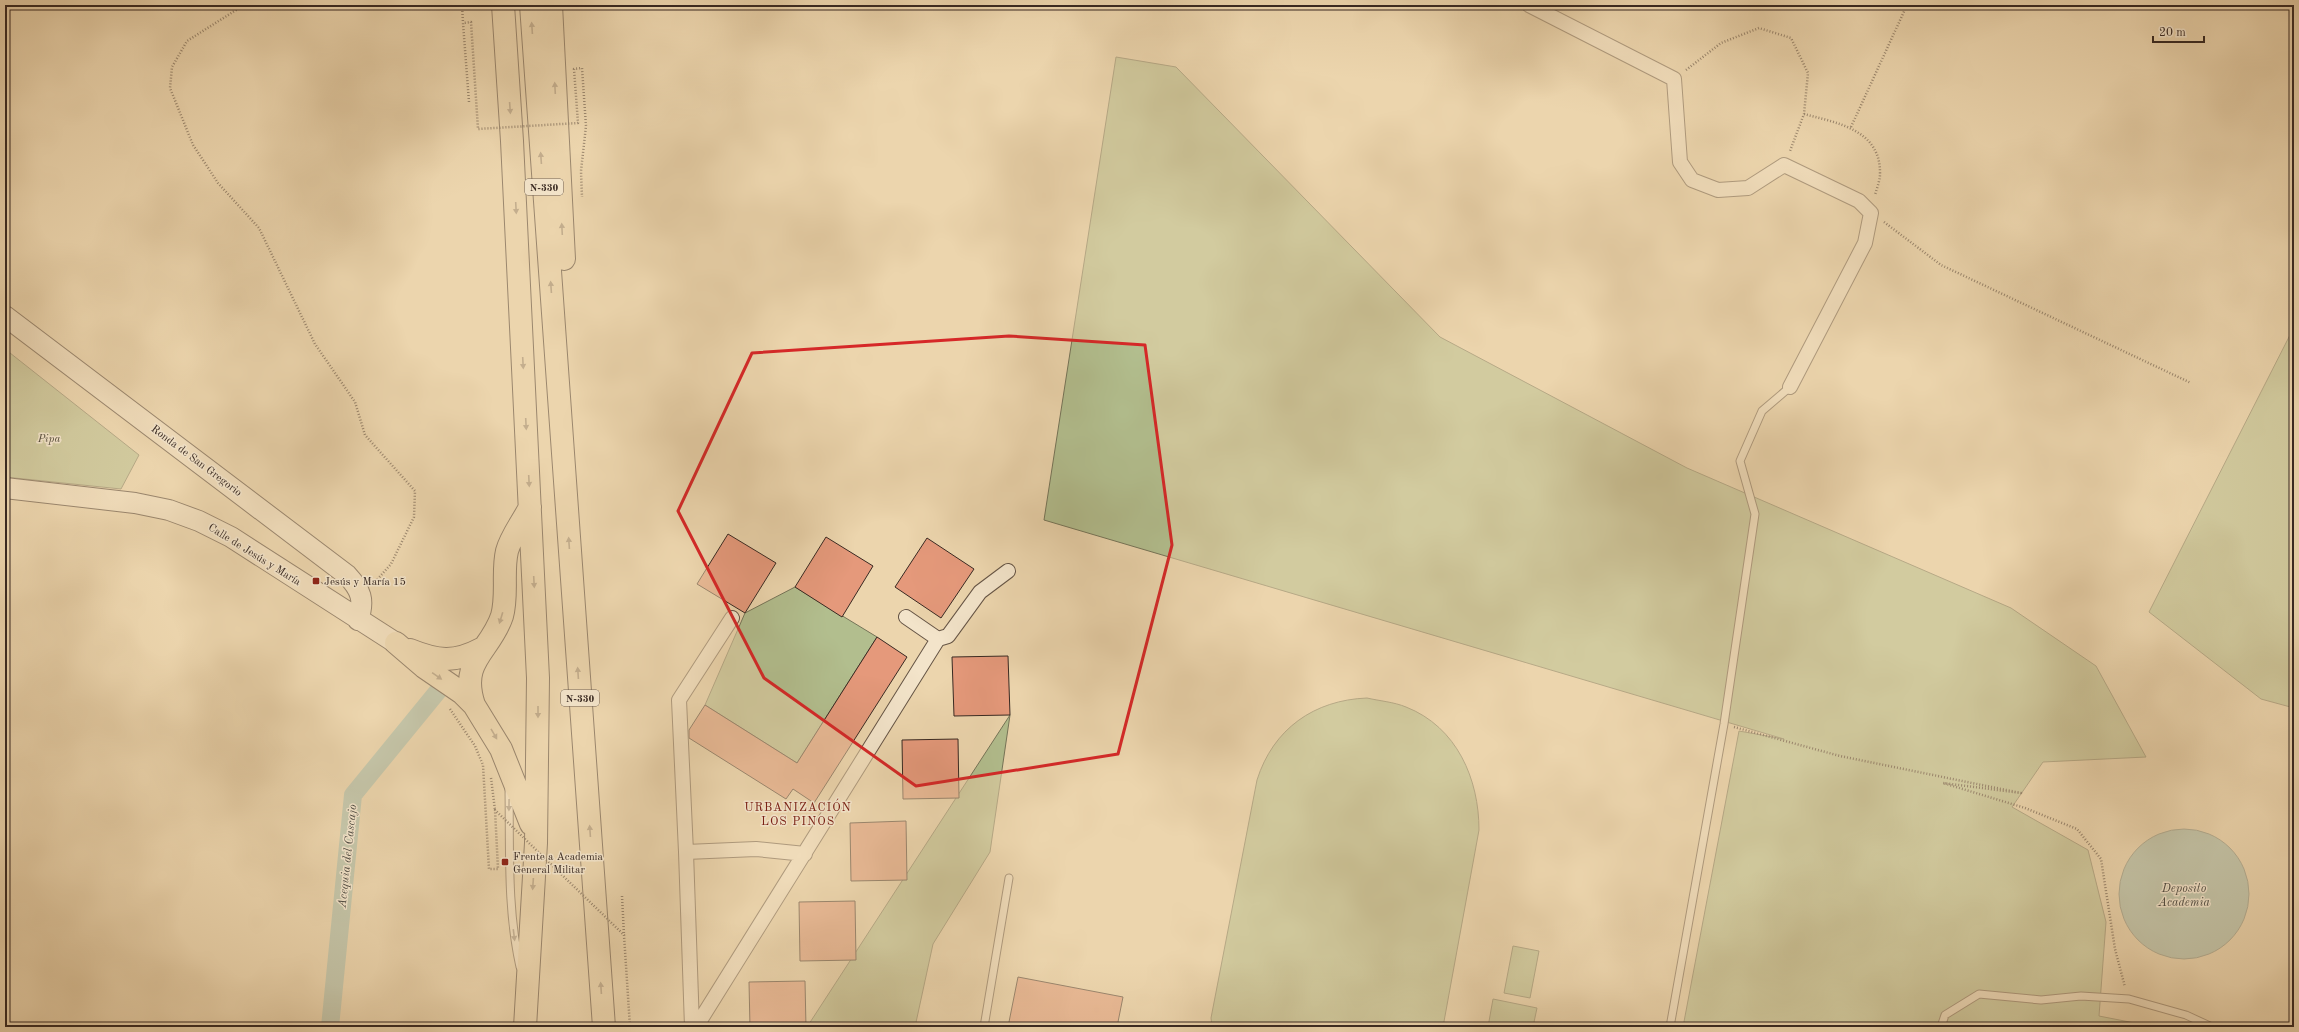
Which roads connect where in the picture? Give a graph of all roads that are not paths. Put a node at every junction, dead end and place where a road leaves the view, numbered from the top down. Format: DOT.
graph roads {
  1 [pos="503,5"];
  2 [pos="530,5"];
  3 [pos="550,5"];
  4 [pos="1529,5"];
  5 [pos="5,316"];
  6 [pos="556,368"];
  7 [pos="1790,387"];
  8 [pos="5,488"];
  9 [pos="530,506"];
  10 [pos="1008,571"];
  11 [pos="906,617"];
  12 [pos="732,618"];
  13 [pos="358,620"];
  14 [pos="938,639"];
  15 [pos="396,643"];
  16 [pos="481,649"];
  17 [pos="474,705"];
  18 [pos="509,766"];
  19 [pos="536,844"];
  20 [pos="686,852"];
  21 [pos="805,854"];
  22 [pos="1009,878"];
  23 [pos="526,995"];
  24 [pos="525,1027"];
  25 [pos="604,1027"];
  26 [pos="692,1027"];
  27 [pos="696,1027"];
  28 [pos="984,1027"];
  29 [pos="1670,1027"];
  30 [pos="1941,1027"];
  31 [pos="2212,1027"];
  1 -- 9 [label="highway, N-330, one-way"];
  6 -- 2 [label="highway, N-330, one-way"];
  6 -- 3 [label="highway, one-way"];
  4 -- 7 [label="street"];
  5 -- 13 [label="street, Ronda de San Gregorio"];
  25 -- 6 [label="highway, N-330, one-way"];
  7 -- 29 [label="lane"];
  8 -- 13 [label="street, Calle de Jesús y María"];
  9 -- 16 [label="highway, one-way"];
  9 -- 19 [label="highway, N-330, one-way"];
  10 -- 14 [label="street"];
  11 -- 14 [label="street"];
  12 -- 20 [label="street"];
  13 -- 15 [label="street, Calle de Jesús y María"];
  14 -- 21 [label="street"];
  15 -- 16 [label="highway"];
  15 -- 17 [label="highway, one-way"];
  16 -- 17 [label="highway"];
  17 -- 18 [label="highway, one-way"];
  18 -- 19 [label="highway"];
  18 -- 23 [label="lane, one-way"];
  19 -- 23 [label="highway, N-330, one-way"];
  20 -- 21 [label="street"];
  20 -- 26 [label="street"];
  21 -- 27 [label="street"];
  22 -- 28 [label="lane"];
  23 -- 24 [label="highway, N-330"];
  30 -- 31 [label="lane"];
}
